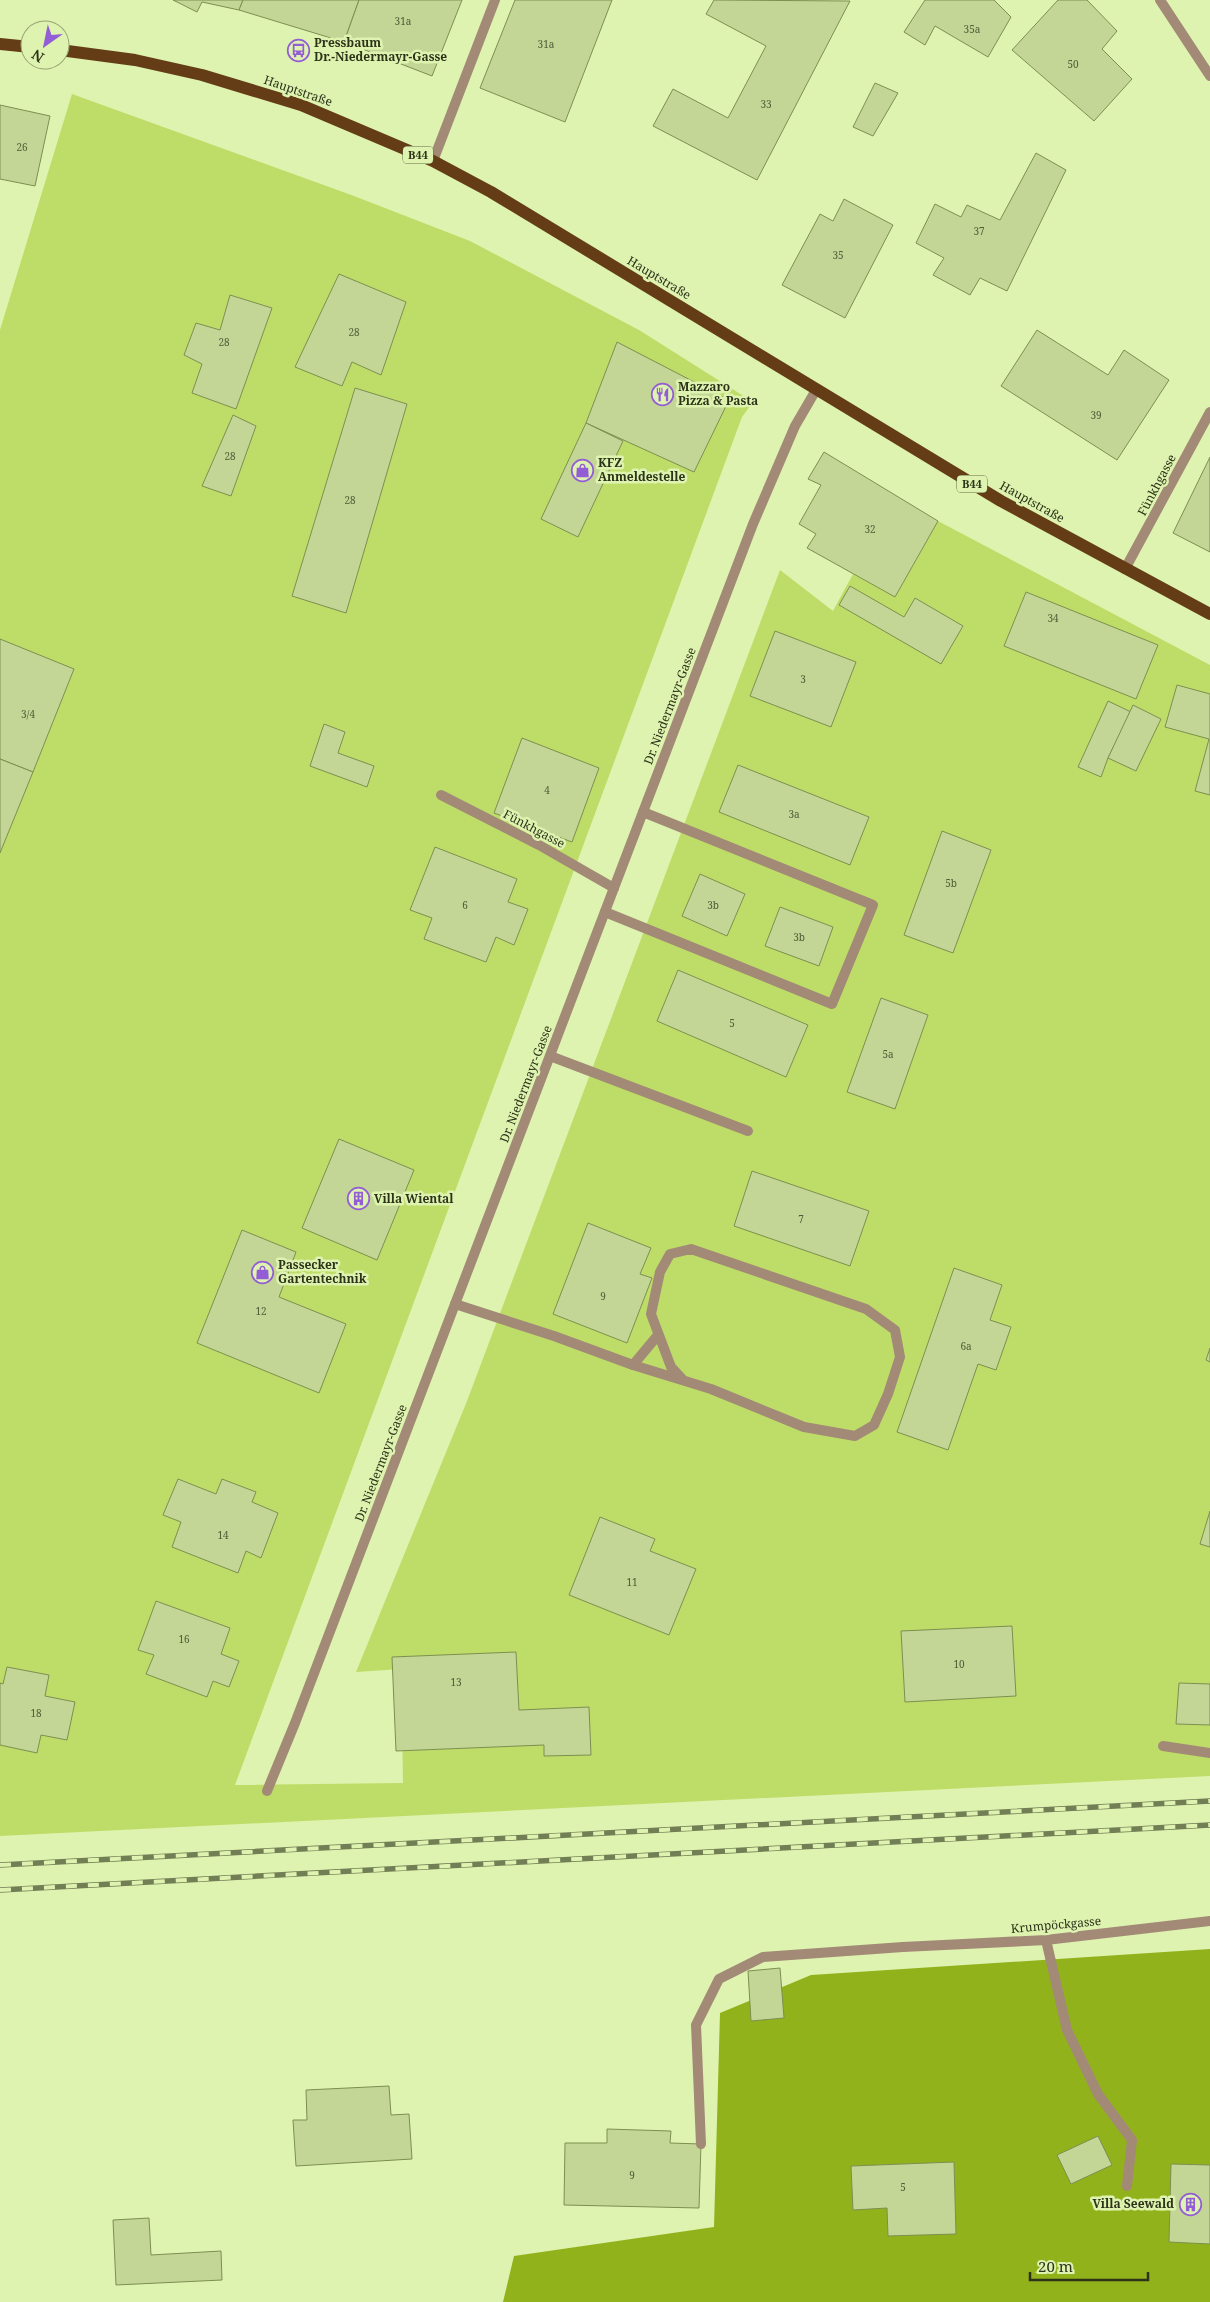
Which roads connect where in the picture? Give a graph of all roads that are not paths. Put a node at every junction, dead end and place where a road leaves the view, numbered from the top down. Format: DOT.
graph roads {
  1 [pos="495,0"];
  2 [pos="1160,0"];
  3 [pos="0,44"];
  4 [pos="20,46"];
  5 [pos="70,51"];
  6 [pos="1210,76"];
  7 [pos="433,161"];
  8 [pos="816,390"];
  9 [pos="1210,412"];
  10 [pos="1125,569"];
  11 [pos="1210,614"];
  12 [pos="441,795"];
  13 [pos="643,812"];
  14 [pos="614,888"];
  15 [pos="605,912"];
  16 [pos="550,1056"];
  17 [pos="748,1130"];
  18 [pos="455,1304"];
  19 [pos="658,1336"];
  20 [pos="633,1365"];
  21 [pos="683,1380"];
  22 [pos="1163,1746"];
  23 [pos="1210,1753"];
  24 [pos="267,1791"];
  25 [pos="1210,1921"];
  26 [pos="1046,1940"];
  27 [pos="701,2144"];
  28 [pos="1127,2186"];
  1 -- 7 [label="street"];
  2 -- 6 [label="street"];
  3 -- 4 [label="main road"];
  5 -- 7 [label="main road, Hauptstraße / B44"];
  7 -- 8 [label="main road, Hauptstraße / B44"];
  8 -- 10 [label="main road, Hauptstraße / B44"];
  8 -- 13 [label="street, Dr. Niedermayr-Gasse"];
  9 -- 10 [label="street, Fünkhgasse"];
  10 -- 11 [label="main road, Hauptstraße / B44"];
  12 -- 14 [label="street, Fünkhgasse"];
  13 -- 14 [label="street, Dr. Niedermayr-Gasse"];
  13 -- 15 [label="street"];
  14 -- 15 [label="street, Dr. Niedermayr-Gasse"];
  15 -- 16 [label="street, Dr. Niedermayr-Gasse"];
  16 -- 17 [label="street"];
  16 -- 18 [label="street, Dr. Niedermayr-Gasse"];
  18 -- 20 [label="street"];
  18 -- 24 [label="street, Dr. Niedermayr-Gasse"];
  19 -- 20 [label="street"];
  19 -- 21 [label="street"];
  19 -- 21 [label="street"];
  20 -- 21 [label="street"];
  22 -- 23 [label="street"];
  25 -- 26 [label="street, Krumpöckgasse"];
  26 -- 27 [label="street, Krumpöckgasse"];
  26 -- 28 [label="street"];
}
